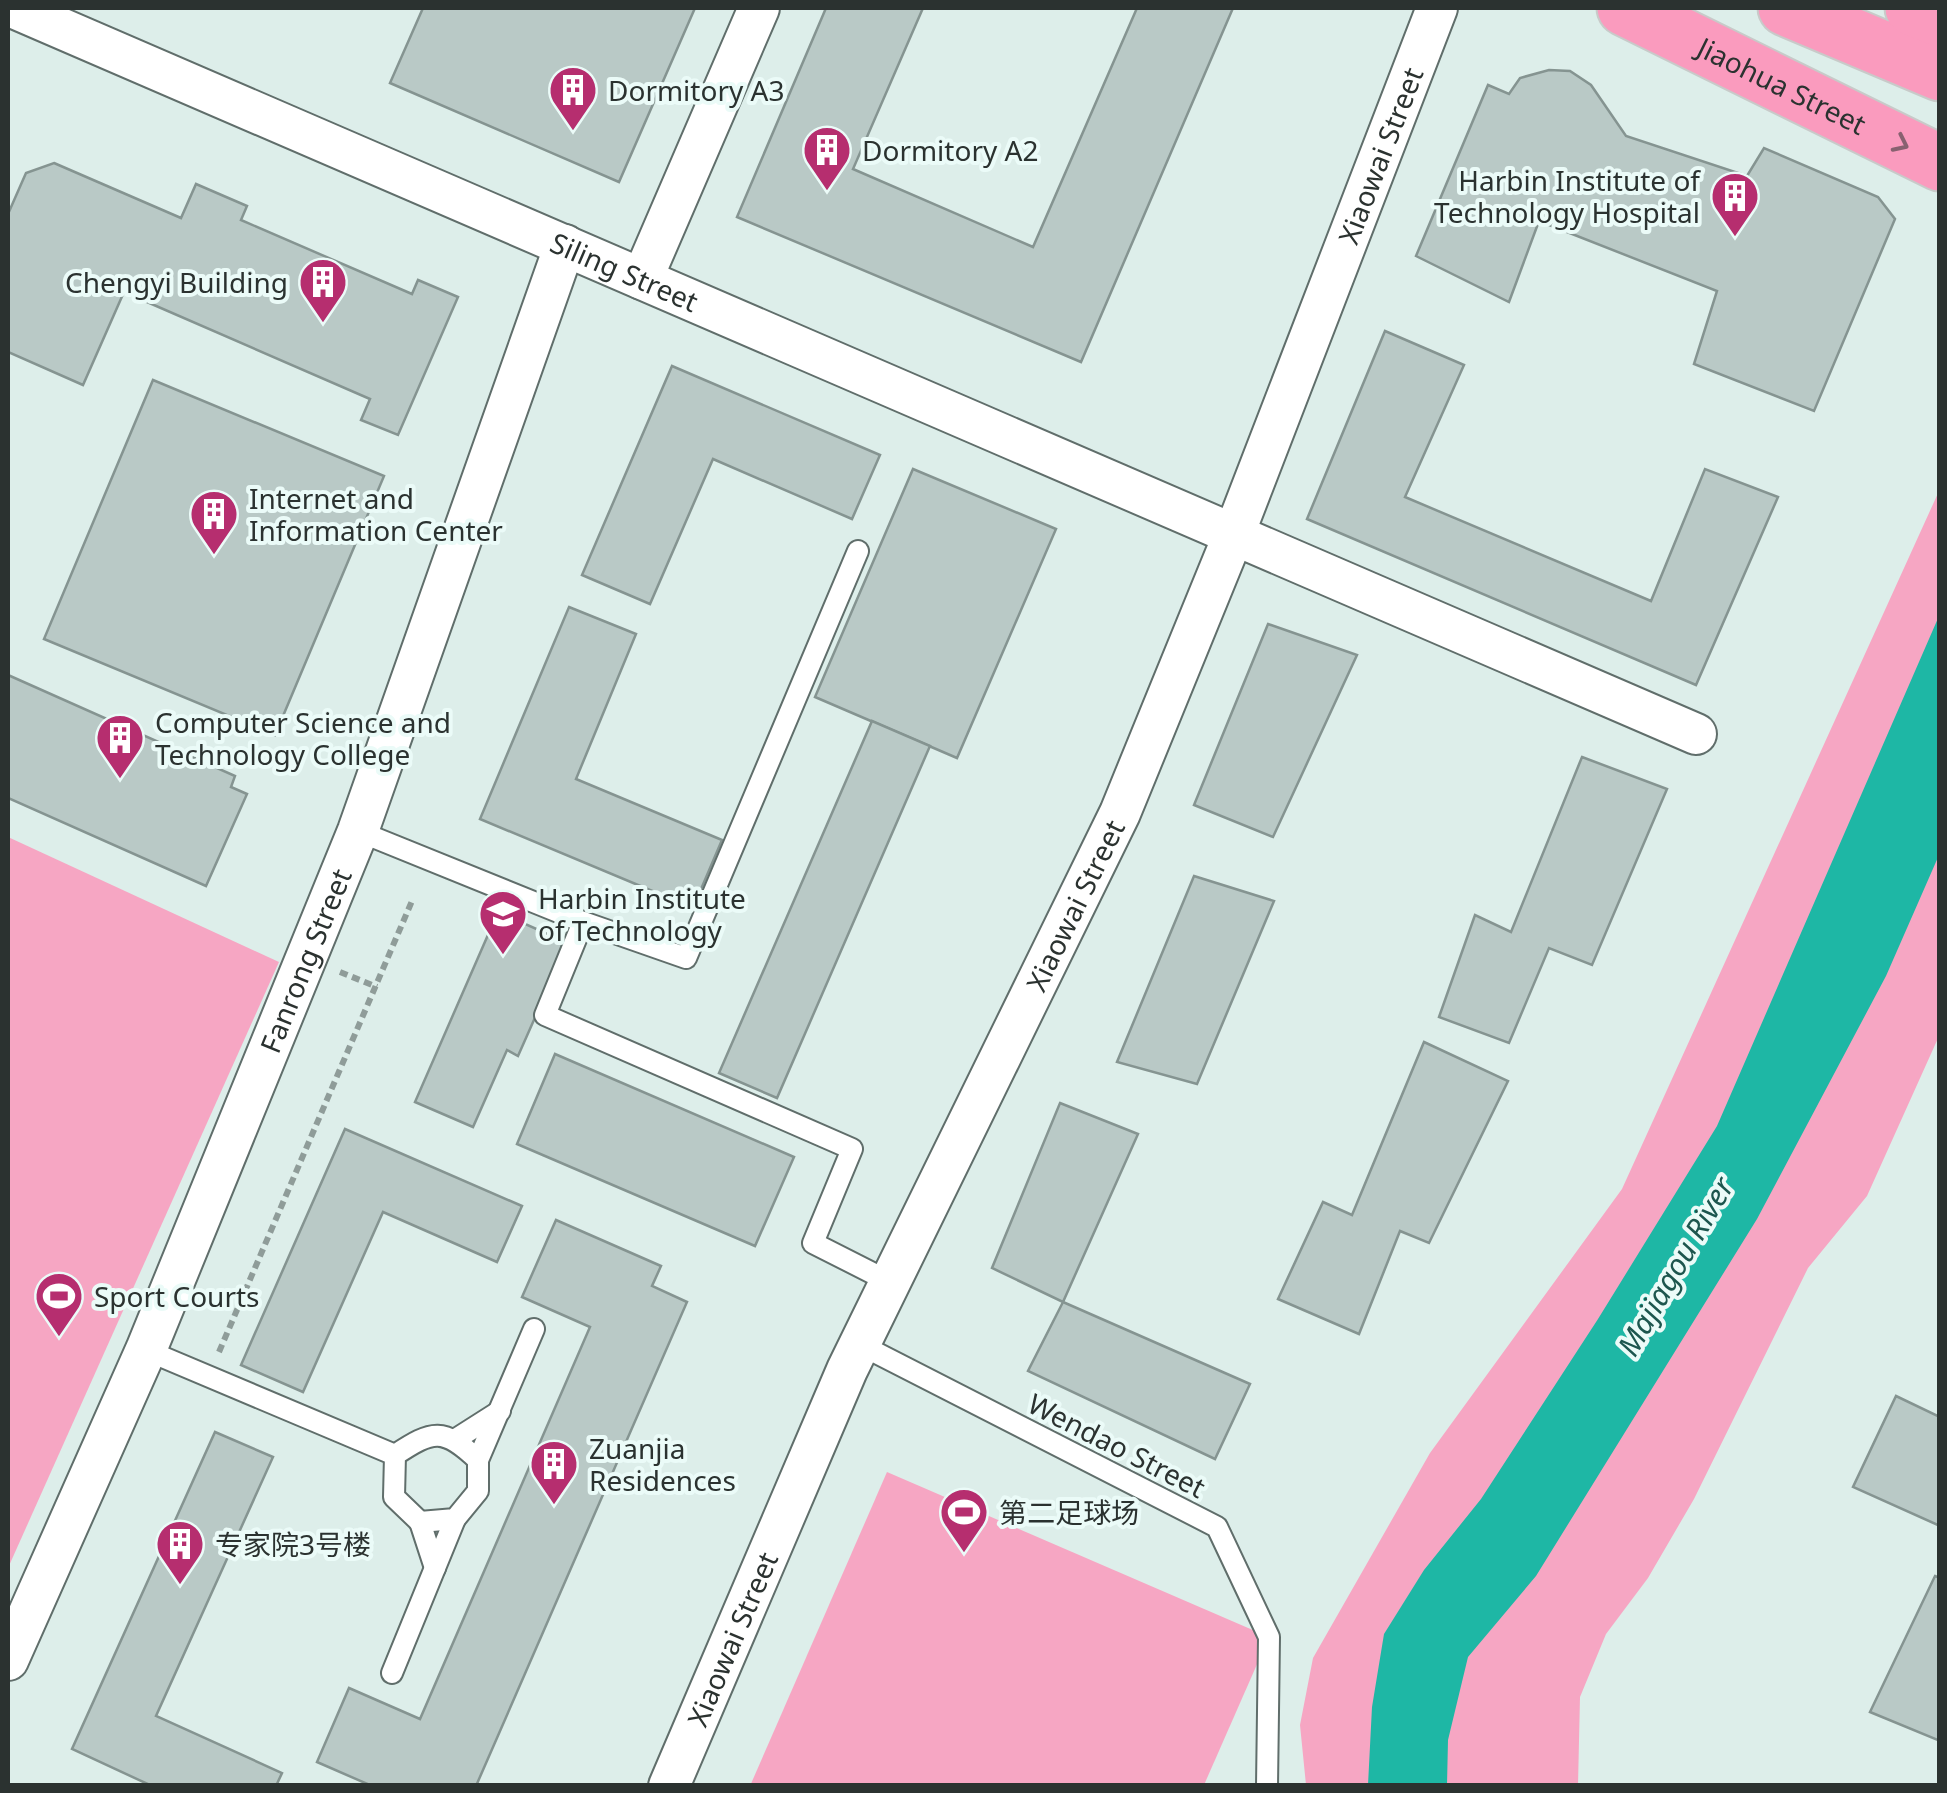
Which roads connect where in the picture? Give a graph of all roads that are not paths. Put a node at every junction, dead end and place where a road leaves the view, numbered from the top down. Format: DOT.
graph roads {
  1 [pos="14,8"];
  2 [pos="758,8"];
  3 [pos="1437,8"];
  4 [pos="1625,8"];
  5 [pos="1786,8"];
  6 [pos="1913,8"];
  7 [pos="1940,19"];
  8 [pos="1940,73"];
  9 [pos="1940,163"];
  10 [pos="565,245"];
  11 [pos="642,279"];
  12 [pos="1234,534"];
  13 [pos="858,551"];
  14 [pos="1696,734"];
  15 [pos="358,831"];
  16 [pos="583,922"];
  17 [pos="890,1282"];
  18 [pos="534,1329"];
  19 [pos="859,1344"];
  20 [pos="146,1350"];
  21 [pos="500,1411"];
  22 [pos="456,1439"];
  23 [pos="395,1455"];
  24 [pos="478,1460"];
  25 [pos="455,1519"];
  26 [pos="420,1522"];
  27 [pos="436,1568"];
  28 [pos="8,1660"];
  29 [pos="392,1674"];
  30 [pos="669,1786"];
  31 [pos="1267,1786"];
  1 -- 10 [label="street, Siling Street"];
  2 -- 11 [label="street"];
  3 -- 12 [label="street, Xiaowai Street"];
  4 -- 9 [label="highway, Jiaohua Street, one-way"];
  5 -- 8 [label="highway"];
  6 -- 7 [label="highway"];
  10 -- 11 [label="street, Siling Street"];
  10 -- 15 [label="street, Fanrong Street"];
  11 -- 12 [label="street, Siling Street"];
  12 -- 14 [label="street, Siling Street"];
  12 -- 17 [label="street, Xiaowai Street"];
  13 -- 16 [label="lane"];
  15 -- 16 [label="lane"];
  15 -- 20 [label="street, Fanrong Street"];
  16 -- 17 [label="lane"];
  17 -- 19 [label="street, Xiaowai Street"];
  18 -- 21 [label="lane"];
  19 -- 30 [label="street, Xiaowai Street"];
  19 -- 31 [label="lane, Wendao Street"];
  20 -- 23 [label="lane"];
  20 -- 28 [label="street, Fanrong Street"];
  21 -- 22 [label="lane"];
  21 -- 24 [label="lane"];
  22 -- 23 [label="lane"];
  22 -- 24 [label="lane"];
  23 -- 26 [label="lane"];
  24 -- 25 [label="lane"];
  25 -- 26 [label="lane"];
  25 -- 27 [label="lane"];
  26 -- 27 [label="lane"];
  27 -- 29 [label="lane"];
}
